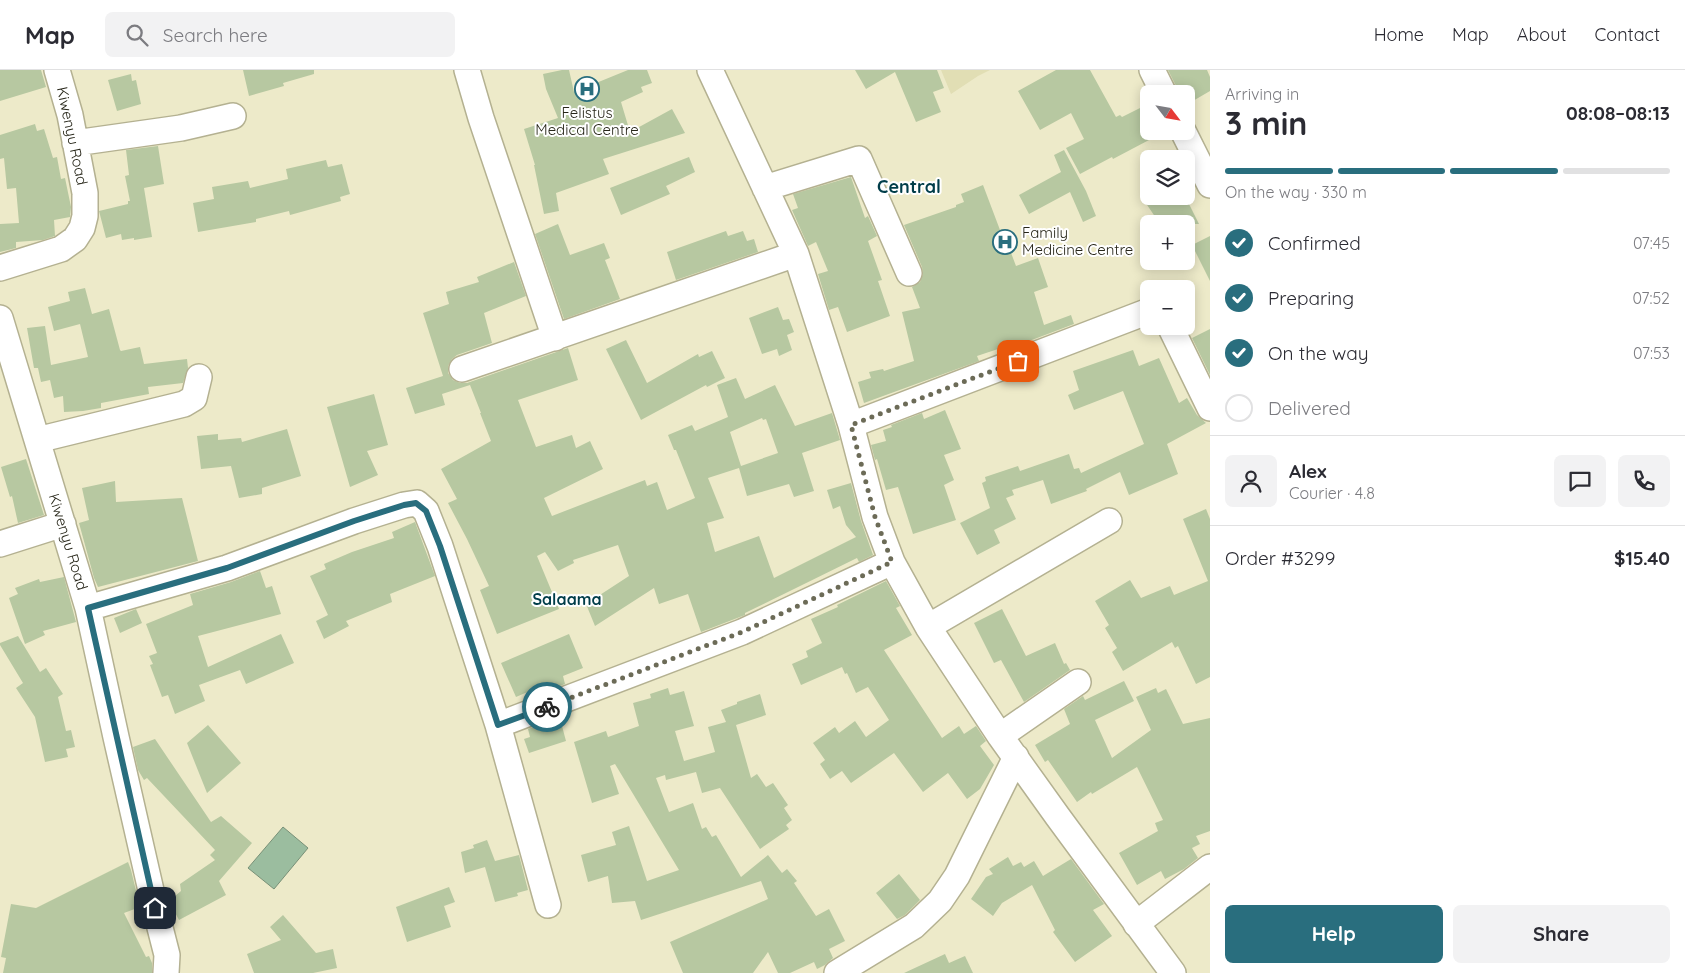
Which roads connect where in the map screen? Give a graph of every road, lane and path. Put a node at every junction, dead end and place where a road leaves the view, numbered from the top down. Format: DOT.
graph roads {
  1 [pos="57,70"];
  2 [pos="467,70"];
  3 [pos="710,70"];
  4 [pos="1152,70"];
  5 [pos="1160,85"];
  6 [pos="233,116"];
  7 [pos="1188,140"];
  8 [pos="75,144"];
  9 [pos="1210,185"];
  10 [pos="765,188"];
  11 [pos="796,254"];
  12 [pos="0,268"];
  13 [pos="910,273"];
  14 [pos="1140,314"];
  15 [pos="0,318"];
  16 [pos="1174,335"];
  17 [pos="555,338"];
  18 [pos="462,369"];
  19 [pos="199,377"];
  20 [pos="1210,408"];
  21 [pos="851,425"];
  22 [pos="37,440"];
  23 [pos="1109,521"];
  24 [pos="63,524"];
  25 [pos="0,544"];
  26 [pos="892,562"];
  27 [pos="88,608"];
  28 [pos="928,627"];
  29 [pos="1078,682"];
  30 [pos="498,725"];
  31 [pos="1000,736"];
  32 [pos="1016,757"];
  33 [pos="1210,867"];
  34 [pos="548,905"];
  35 [pos="1136,924"];
  36 [pos="166,973"];
  37 [pos="837,973"];
  38 [pos="1173,973"];
  1 -- 8 [label="street, Kiwenyu Road"];
  2 -- 17 [label="street"];
  3 -- 10 [label="street"];
  4 -- 5 [label="street"];
  6 -- 8 [label="street"];
  7 -- 9 [label="street"];
  8 -- 12 [label="street, Kiwenyu Road"];
  10 -- 11 [label="street"];
  10 -- 13 [label="street"];
  11 -- 17 [label="street"];
  11 -- 21 [label="street"];
  14 -- 21 [label="street"];
  15 -- 22 [label="street, Kiwenyu Road"];
  16 -- 20 [label="street"];
  17 -- 18 [label="street"];
  19 -- 22 [label="street"];
  21 -- 26 [label="street"];
  22 -- 24 [label="street, Kiwenyu Road"];
  23 -- 28 [label="street"];
  24 -- 25 [label="street"];
  24 -- 27 [label="street, Kiwenyu Road"];
  26 -- 28 [label="street"];
  26 -- 30 [label="street"];
  27 -- 30 [label="street"];
  27 -- 36 [label="street, Kiwenyu Road"];
  28 -- 31 [label="street"];
  29 -- 31 [label="street"];
  30 -- 34 [label="street"];
  31 -- 32 [label="street"];
  32 -- 35 [label="street"];
  32 -- 37 [label="street"];
  33 -- 35 [label="street"];
  35 -- 38 [label="street"];
}
